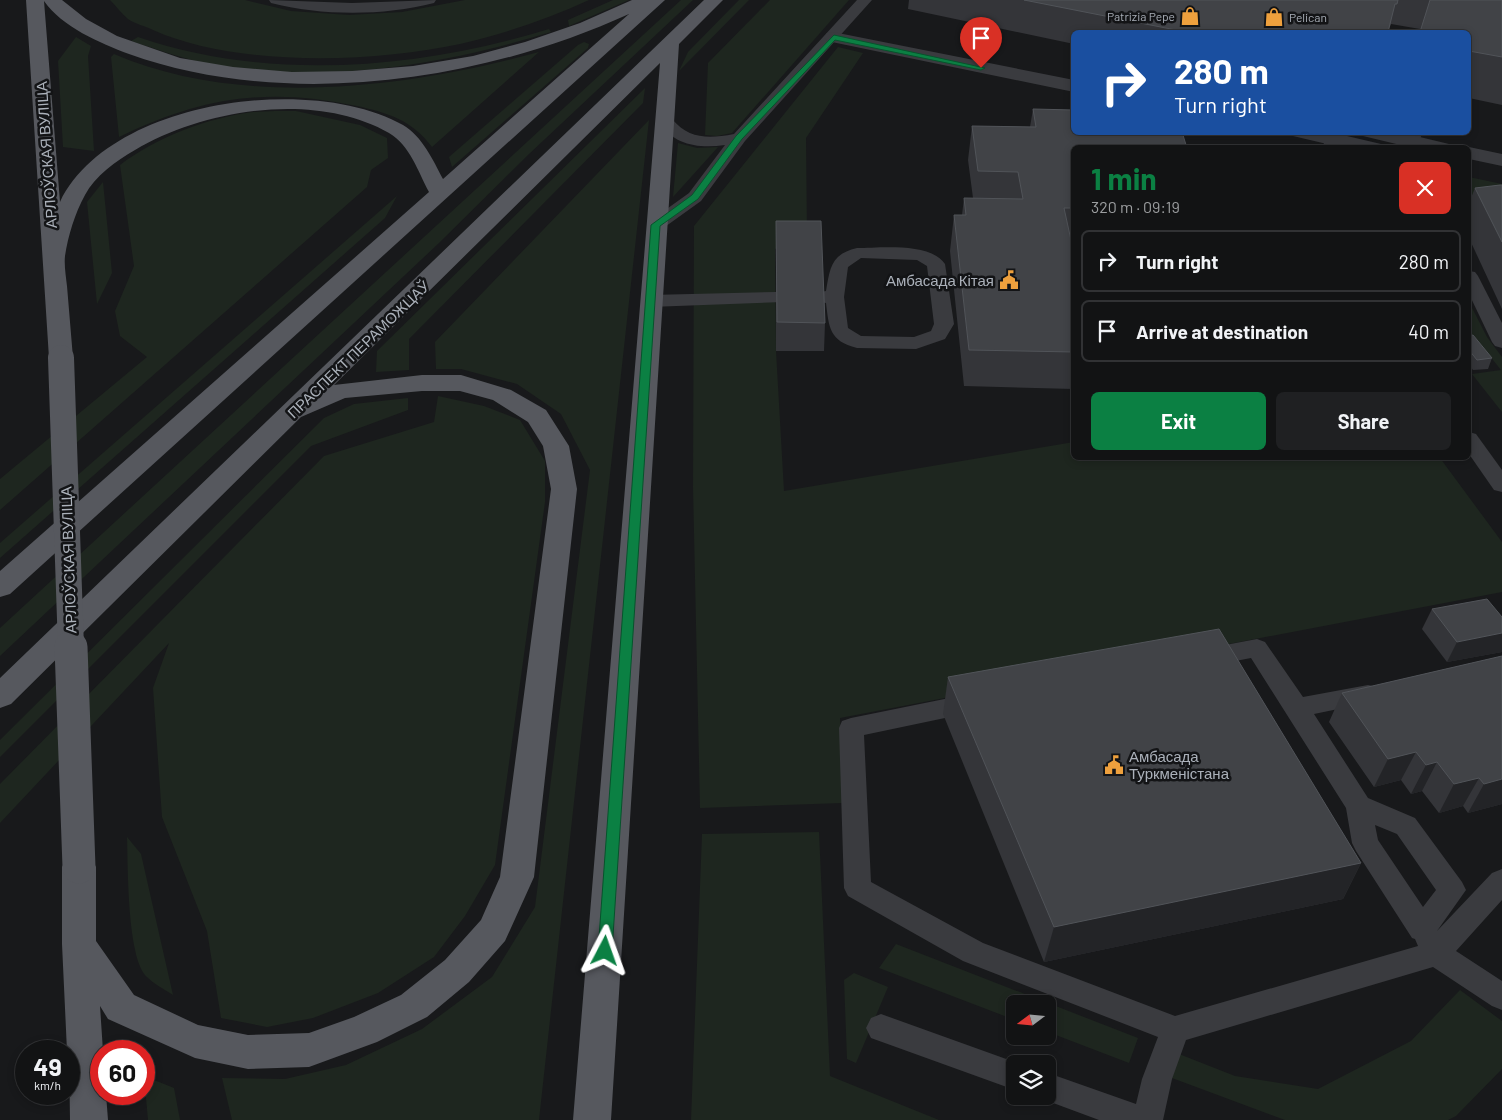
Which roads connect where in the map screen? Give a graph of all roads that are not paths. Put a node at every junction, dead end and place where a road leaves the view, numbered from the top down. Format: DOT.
graph roads {
  1 [pos="34,0"];
  2 [pos="52,0"];
  3 [pos="276,0"];
  4 [pos="429,0"];
  5 [pos="646,0"];
  6 [pos="656,0"];
  7 [pos="714,0"];
  8 [pos="865,0"];
  9 [pos="838,32"];
  10 [pos="670,43"];
  11 [pos="1071,73"];
  12 [pos="1071,85"];
  13 [pos="666,122"];
  14 [pos="1312,135"];
  15 [pos="1386,135"];
  16 [pos="739,138"];
  17 [pos="1332,140"];
  18 [pos="1412,140"];
  19 [pos="1358,145"];
  20 [pos="1431,145"];
  21 [pos="1471,153"];
  22 [pos="1502,160"];
  23 [pos="1471,168"];
  24 [pos="1502,174"];
  25 [pos="440,194"];
  26 [pos="656,225"];
  27 [pos="54,256"];
  28 [pos="1471,280"];
  29 [pos="828,297"];
  30 [pos="776,298"];
  31 [pos="650,301"];
  32 [pos="1502,342"];
  33 [pos="295,411"];
  34 [pos="1471,442"];
  35 [pos="1502,484"];
  36 [pos="0,587"];
  37 [pos="1180,663"];
  38 [pos="1395,689"];
  39 [pos="0,696"];
  40 [pos="996,699"];
  41 [pos="1297,708"];
  42 [pos="1360,806"];
  43 [pos="1502,881"];
  44 [pos="1422,929"];
  45 [pos="79,944"];
  46 [pos="1436,953"];
  47 [pos="1502,997"];
  48 [pos="881,1028"];
  49 [pos="1175,1030"];
  50 [pos="1006,1073"];
  51 [pos="1056,1090"];
  52 [pos="599,1110"];
  53 [pos="89,1120"];
  54 [pos="1139,1120"];
  55 [pos="1148,1120"];
  1 -- 27 [label="main road, АРЛОЎСКАЯ ВУЛІЦА"];
  2 -- 5 [label="main road"];
  3 -- 4 [label="lane"];
  6 -- 25 [label="main road"];
  7 -- 10 [label="main road, ПРАСПЕКТ ПЕРАМОЖЦАЎ"];
  8 -- 9 [label="lane"];
  9 -- 11 [label="street"];
  9 -- 12 [label="street"];
  9 -- 16 [label="lane"];
  10 -- 13 [label="main road"];
  10 -- 33 [label="main road, ПРАСПЕКТ ПЕРАМОЖЦАЎ"];
  13 -- 16 [label="lane"];
  13 -- 26 [label="main road"];
  14 -- 17 [label="street"];
  15 -- 18 [label="street"];
  16 -- 26 [label="lane"];
  17 -- 19 [label="street"];
  18 -- 20 [label="street"];
  21 -- 22 [label="street"];
  23 -- 24 [label="street"];
  25 -- 27 [label="main road"];
  25 -- 36 [label="main road"];
  26 -- 31 [label="main road"];
  27 -- 45 [label="main road, АРЛОЎСКАЯ ВУЛІЦА, bridge"];
  28 -- 32 [label="lane"];
  29 -- 29 [label="lane"];
  30 -- 31 [label="lane"];
  31 -- 52 [label="main road"];
  33 -- 39 [label="main road, ПРАСПЕКТ ПЕРАМОЖЦАЎ"];
  33 -- 45 [label="main road"];
  34 -- 35 [label="lane"];
  37 -- 41 [label="lane"];
  38 -- 41 [label="lane"];
  40 -- 49 [label="lane"];
  41 -- 42 [label="lane"];
  42 -- 44 [label="lane"];
  42 -- 44 [label="lane"];
  43 -- 46 [label="lane"];
  44 -- 46 [label="lane"];
  45 -- 53 [label="main road, АРЛОЎСКАЯ ВУЛІЦА"];
  46 -- 47 [label="lane"];
  46 -- 49 [label="lane"];
  48 -- 50 [label="lane"];
  49 -- 55 [label="lane"];
  51 -- 54 [label="lane"];
}
